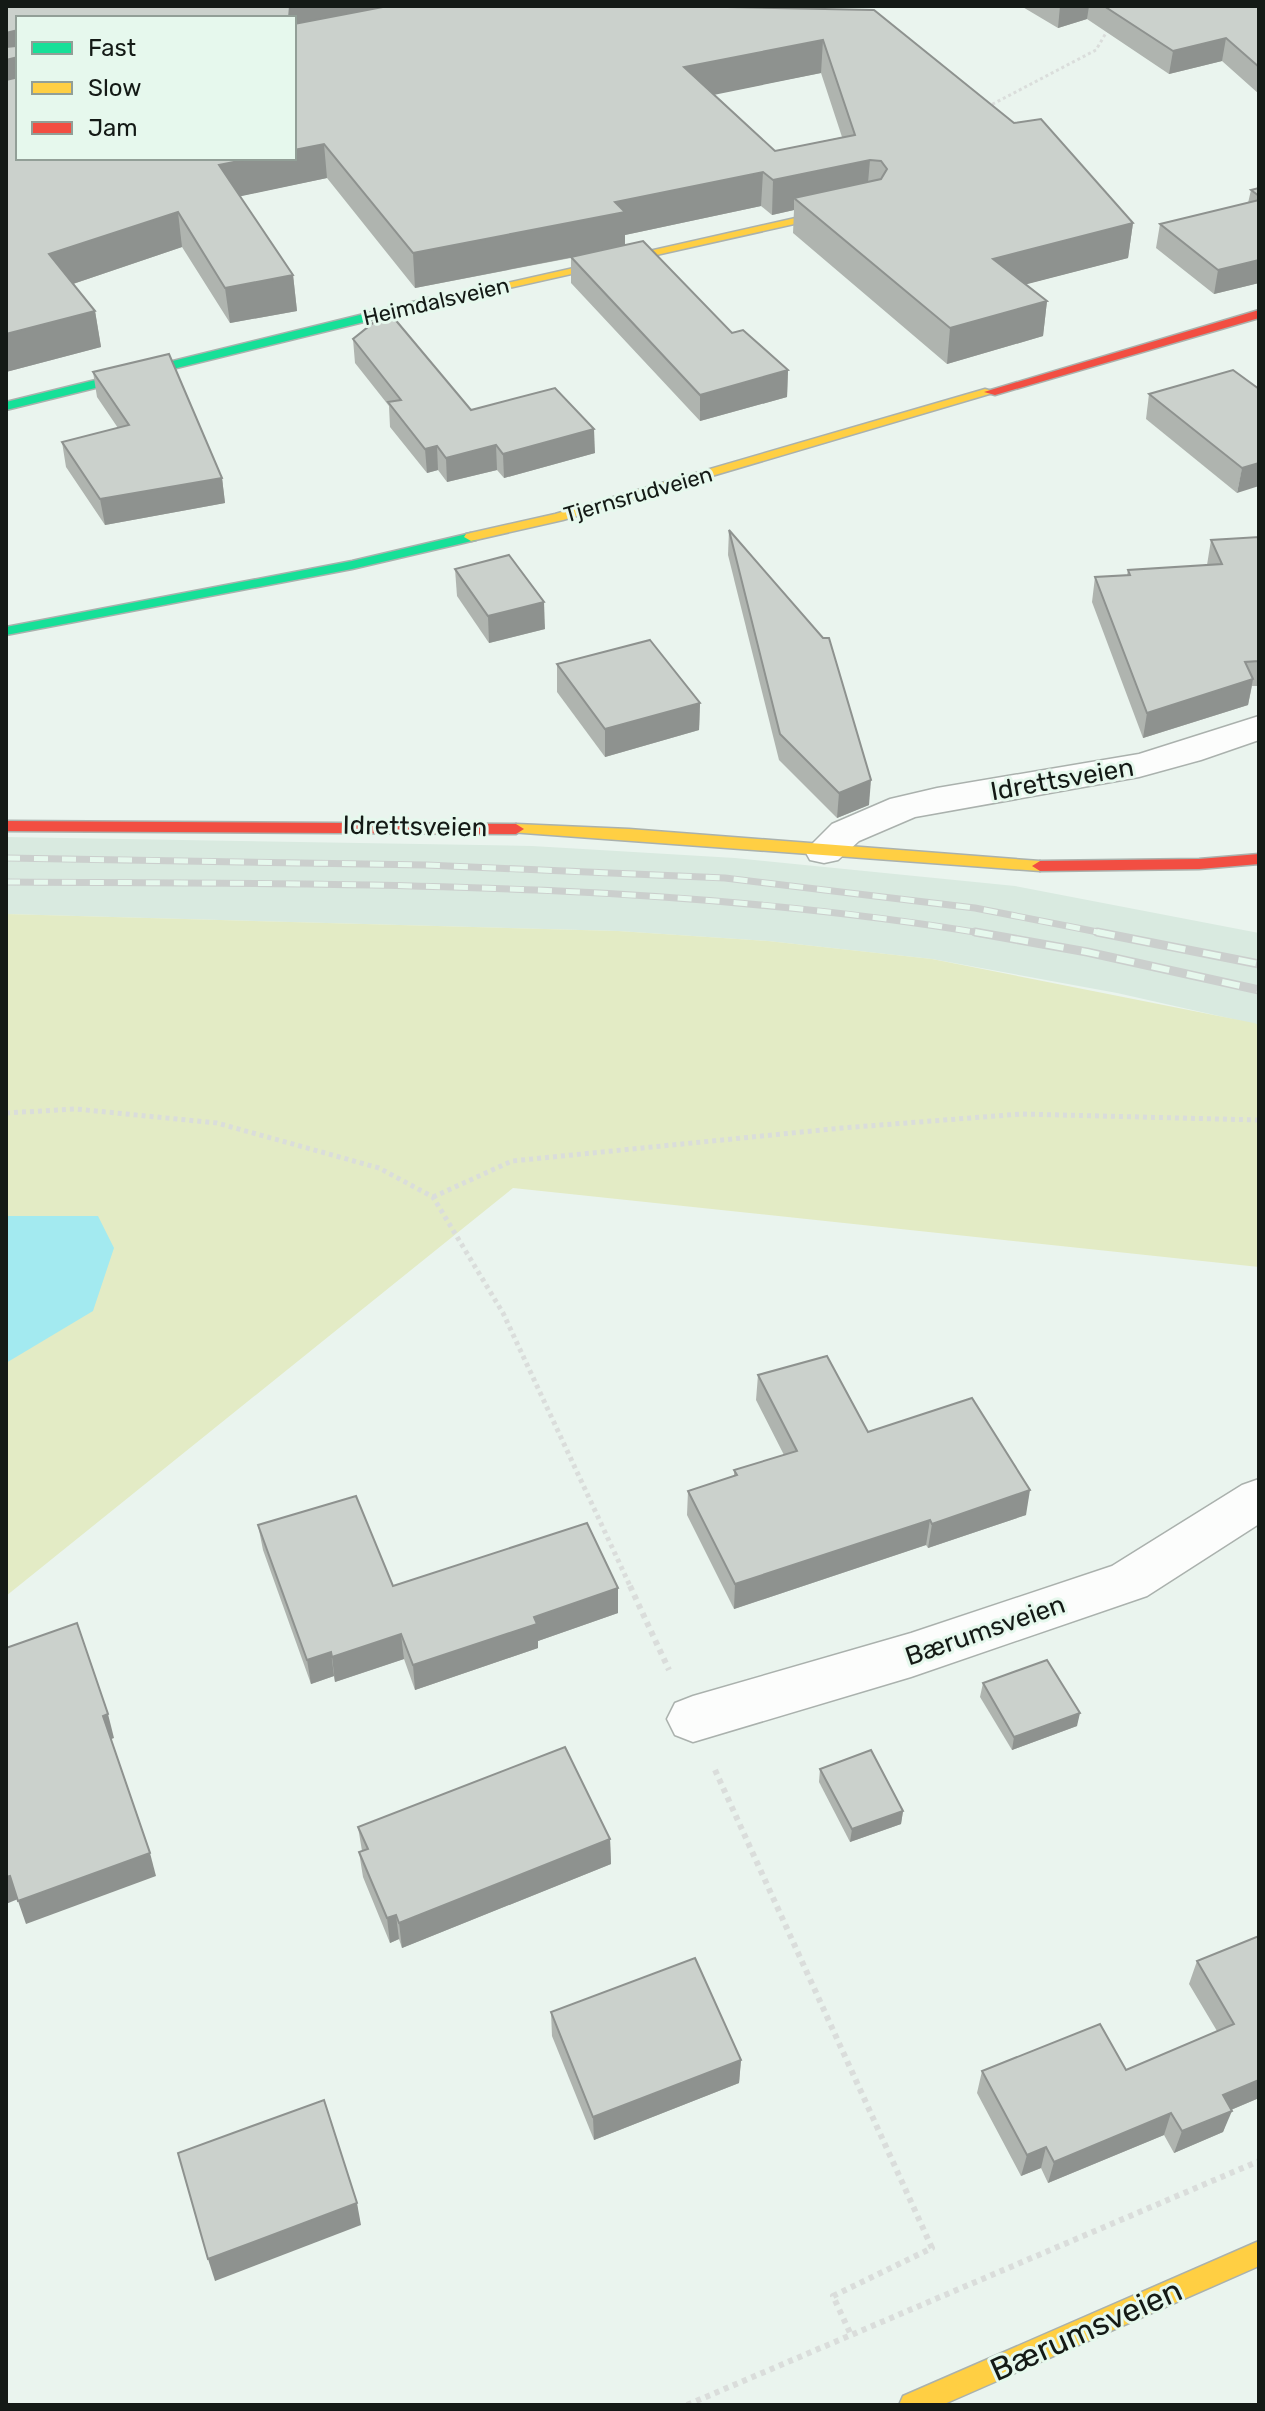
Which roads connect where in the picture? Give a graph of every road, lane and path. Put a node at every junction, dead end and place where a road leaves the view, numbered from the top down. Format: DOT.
graph roads {
  1 [pos="1116,17"];
  2 [pos="986,107"];
  3 [pos="868,205"];
  4 [pos="1259,314"];
  5 [pos="6,406"];
  6 [pos="6,631"];
  7 [pos="1259,727"];
  8 [pos="6,826"];
  9 [pos="824,851"];
  10 [pos="1259,859"];
  11 [pos="6,1113"];
  12 [pos="1259,1120"];
  13 [pos="433,1197"];
  14 [pos="1259,1499"];
  15 [pos="693,1719"];
  16 [pos="1259,2161"];
  17 [pos="1259,2253"];
  18 [pos="851,2335"];
  19 [pos="687,2405"];
  20 [pos="912,2405"];
  1 -- 2 [label="path"];
  3 -- 5 [label="street, Heimdalsveien"];
  4 -- 6 [label="street, Tjernsrudveien"];
  7 -- 9 [label="street, Idrettsveien"];
  8 -- 9 [label="street, Idrettsveien"];
  9 -- 10 [label="street, Idrettsveien"];
  11 -- 13 [label="path"];
  12 -- 13 [label="path"];
  13 -- 15 [label="path"];
  14 -- 15 [label="street, Bærumsveien"];
  15 -- 18 [label="path"];
  16 -- 18 [label="path"];
  17 -- 20 [label="street, Bærumsveien"];
  18 -- 19 [label="path"];
}
